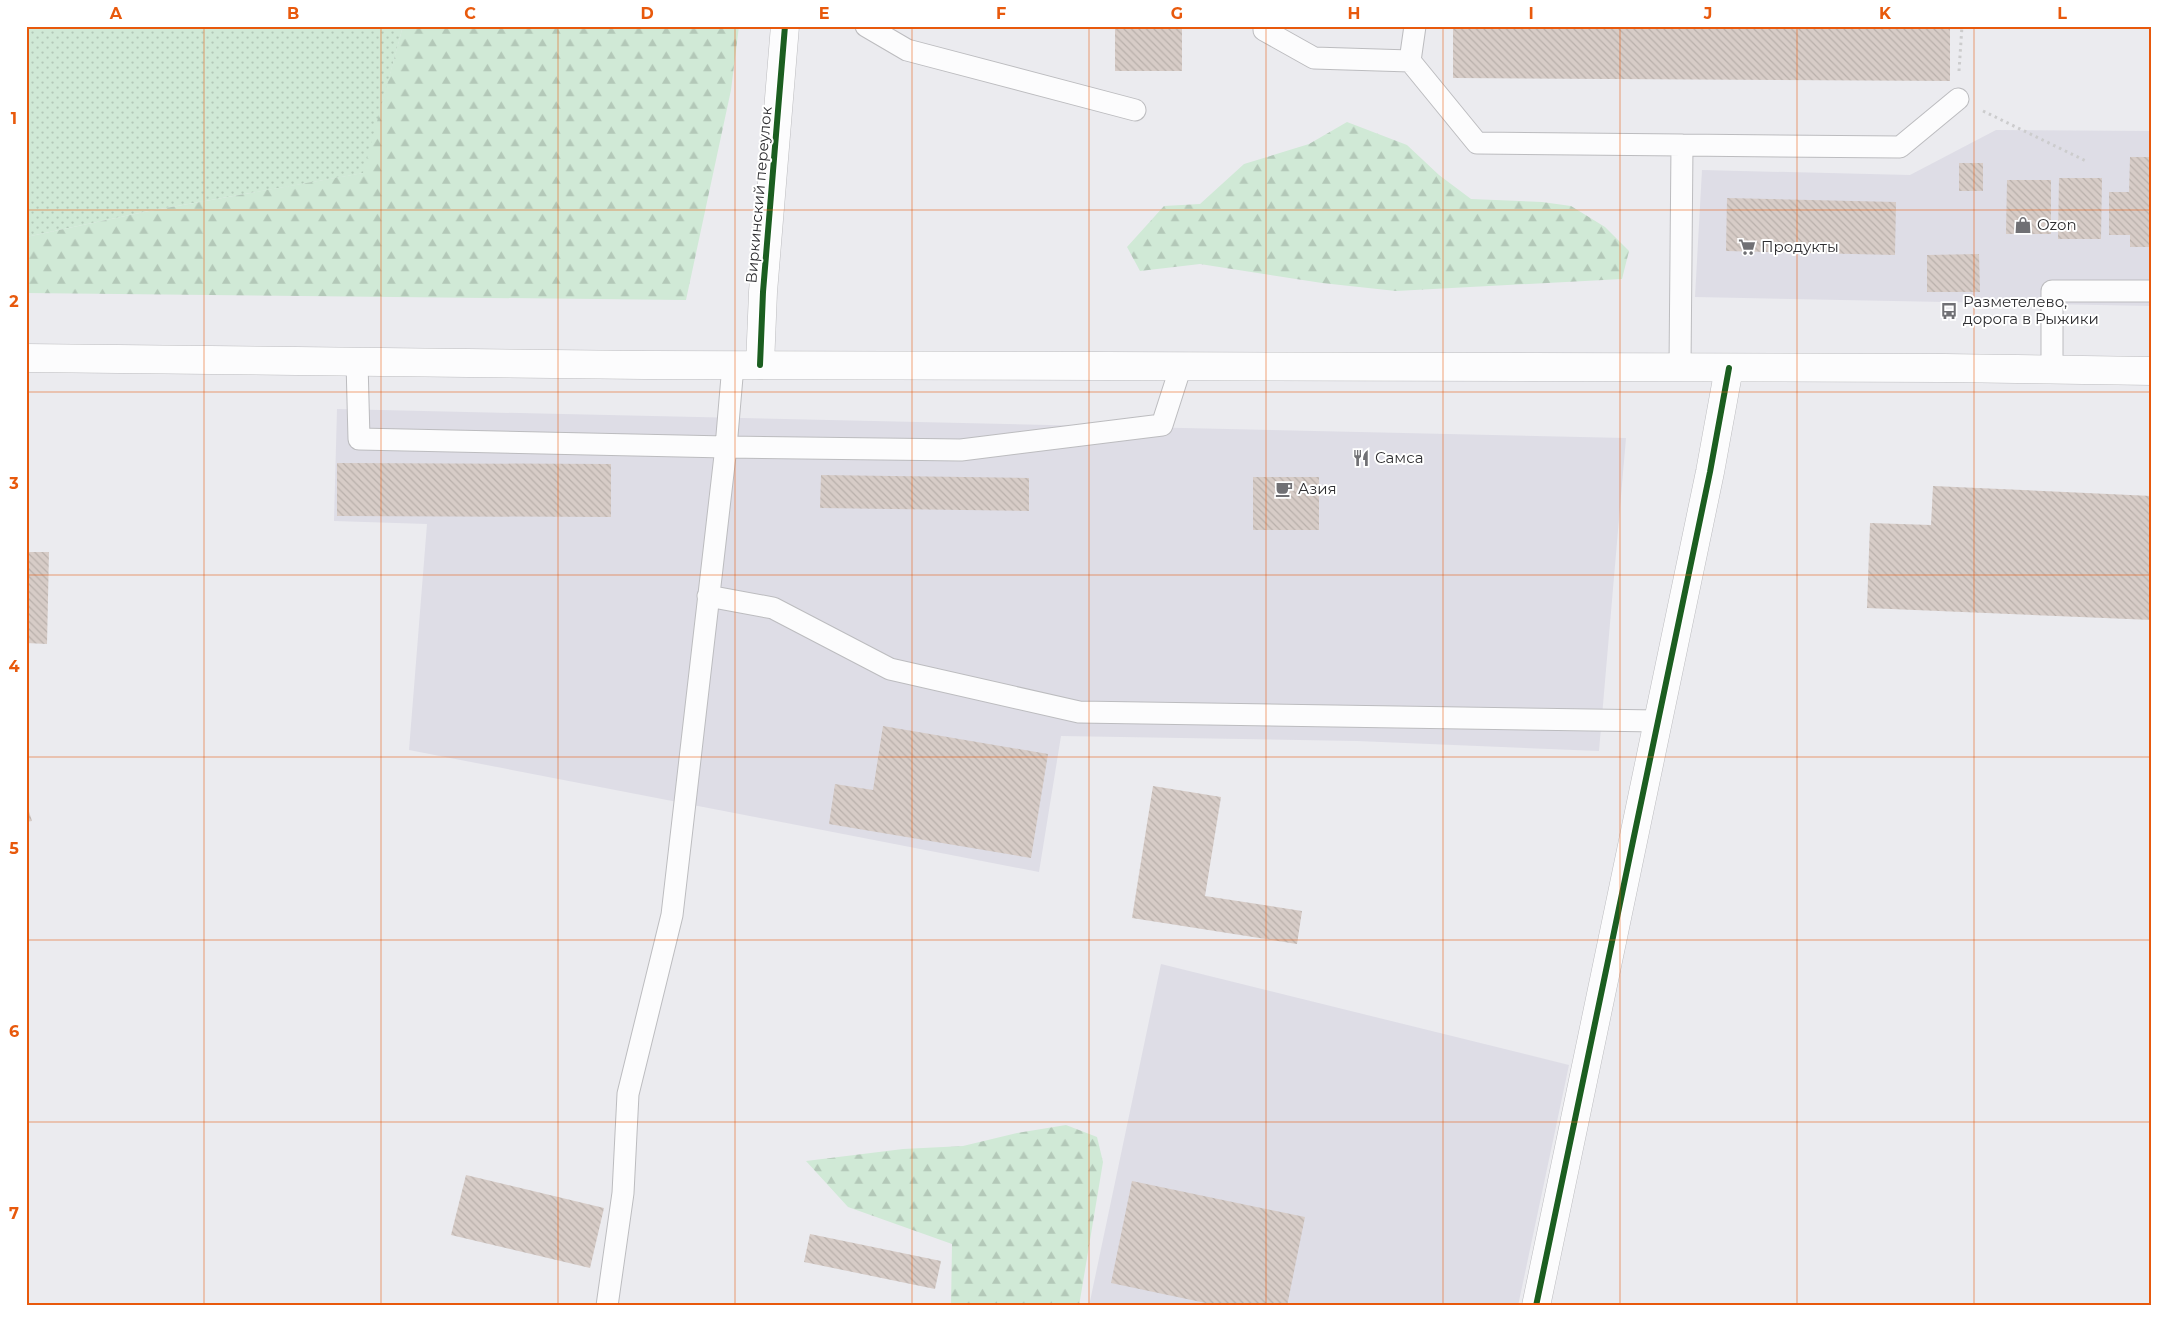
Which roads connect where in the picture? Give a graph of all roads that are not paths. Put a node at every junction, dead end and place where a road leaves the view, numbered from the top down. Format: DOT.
graph roads {
  1 [pos="785,26"];
  2 [pos="866,26"];
  3 [pos="1264,26"];
  4 [pos="1415,26"];
  5 [pos="1410,61"];
  6 [pos="1958,99"];
  7 [pos="1135,110"];
  8 [pos="1682,145"];
  9 [pos="2152,291"];
  10 [pos="26,358"];
  11 [pos="358,362"];
  12 [pos="746,365"];
  13 [pos="1181,366"];
  14 [pos="1680,368"];
  15 [pos="1729,368"];
  16 [pos="2052,369"];
  17 [pos="2152,371"];
  18 [pos="726,447"];
  19 [pos="708,596"];
  20 [pos="1658,721"];
  21 [pos="607,1306"];
  22 [pos="1536,1306"];
  1 -- 12 [label="main road, Виркинский переулок"];
  2 -- 7 [label="lane"];
  3 -- 5 [label="lane"];
  4 -- 5 [label="lane"];
  5 -- 8 [label="lane"];
  6 -- 8 [label="lane"];
  8 -- 14 [label="lane"];
  9 -- 16 [label="lane"];
  10 -- 11 [label="main road"];
  11 -- 12 [label="main road"];
  11 -- 18 [label="lane"];
  12 -- 13 [label="main road"];
  12 -- 18 [label="lane"];
  13 -- 14 [label="main road"];
  13 -- 18 [label="lane"];
  14 -- 15 [label="main road"];
  15 -- 16 [label="main road"];
  15 -- 20 [label="main road"];
  16 -- 17 [label="main road"];
  18 -- 19 [label="lane"];
  19 -- 20 [label="lane"];
  19 -- 21 [label="lane"];
  20 -- 22 [label="main road"];
}
